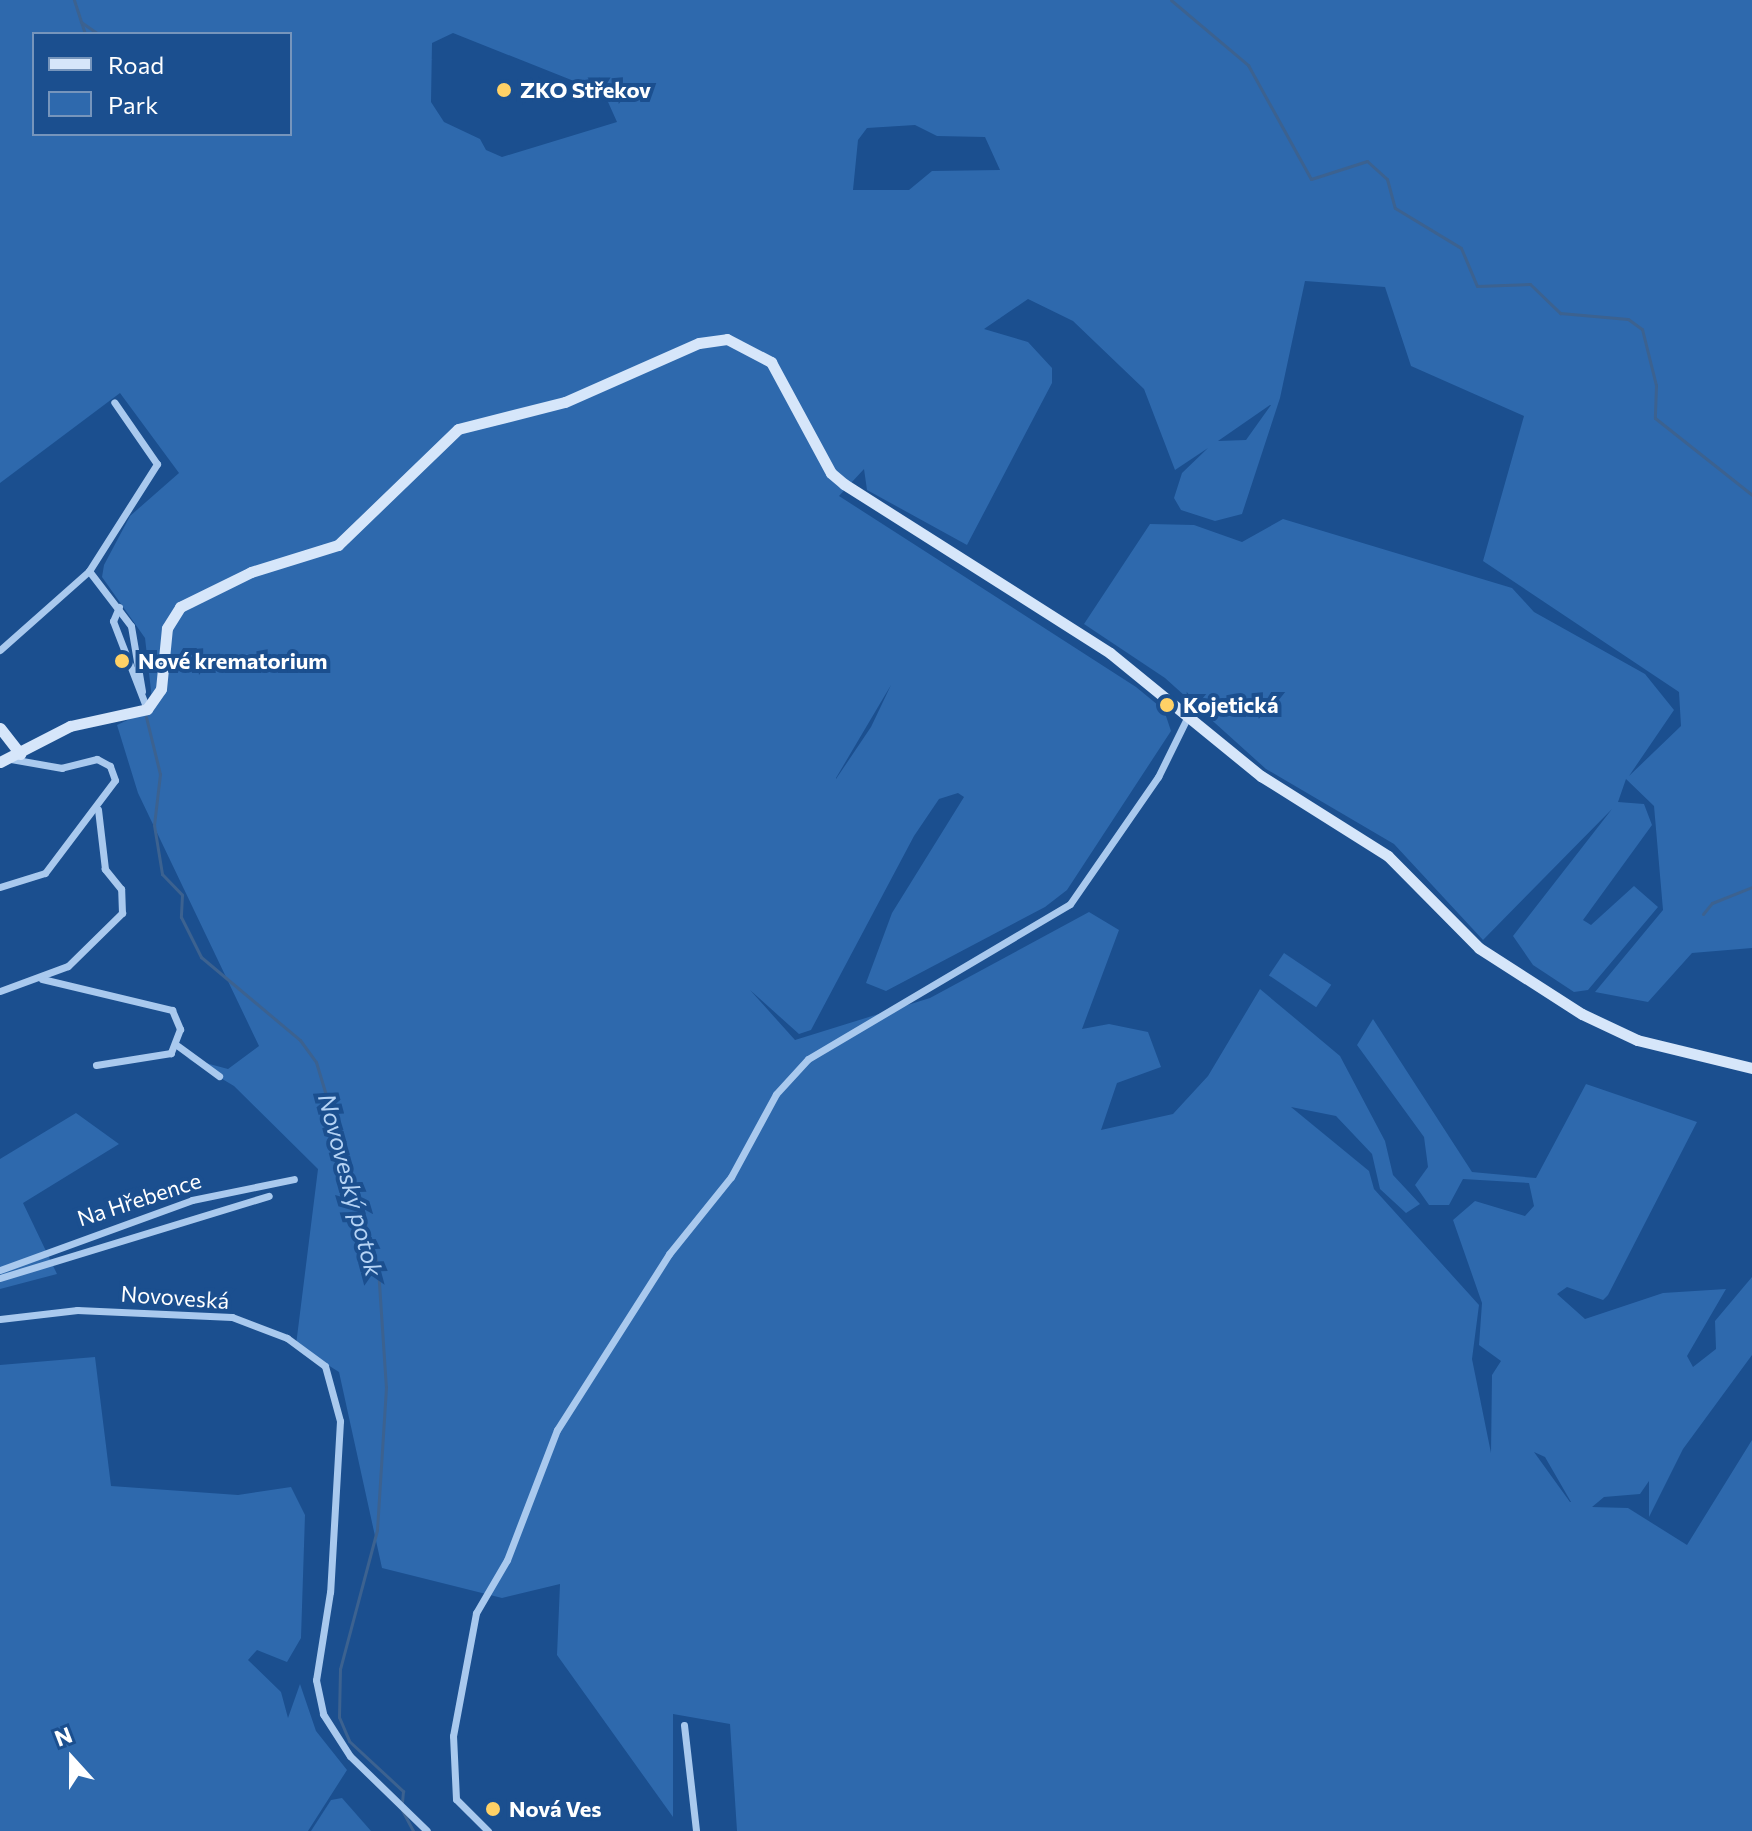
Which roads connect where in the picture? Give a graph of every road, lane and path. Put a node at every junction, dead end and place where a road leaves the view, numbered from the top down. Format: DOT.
graph roads {
  1 [pos="114,402"];
  2 [pos="89,571"];
  3 [pos="119,607"];
  4 [pos="0,650"];
  5 [pos="142,691"];
  6 [pos="147,709"];
  7 [pos="1188,716"];
  8 [pos="3,731"];
  9 [pos="10,758"];
  10 [pos="98,809"];
  11 [pos="0,887"];
  12 [pos="42,979"];
  13 [pos="0,991"];
  14 [pos="178,1046"];
  15 [pos="96,1065"];
  16 [pos="1752,1068"];
  17 [pos="219,1076"];
  18 [pos="294,1179"];
  19 [pos="269,1196"];
  20 [pos="0,1270"];
  21 [pos="0,1278"];
  22 [pos="0,1319"];
  23 [pos="684,1725"];
  24 [pos="427,1831"];
  25 [pos="488,1831"];
  26 [pos="696,1831"];
  1 -- 2 [label="street"];
  2 -- 3 [label="street"];
  2 -- 4 [label="street"];
  3 -- 5 [label="street"];
  3 -- 5 [label="street"];
  5 -- 6 [label="street"];
  6 -- 7 [label="street"];
  6 -- 9 [label="street"];
  7 -- 16 [label="street"];
  7 -- 25 [label="street"];
  8 -- 9 [label="street"];
  9 -- 10 [label="street"];
  10 -- 11 [label="street"];
  10 -- 12 [label="street"];
  12 -- 13 [label="street"];
  12 -- 14 [label="street"];
  14 -- 15 [label="street"];
  14 -- 17 [label="street"];
  18 -- 20 [label="street, Na Hřebence"];
  19 -- 21 [label="street, Na Hřebence"];
  22 -- 24 [label="street, Novoveská"];
  23 -- 26 [label="street"];
}
